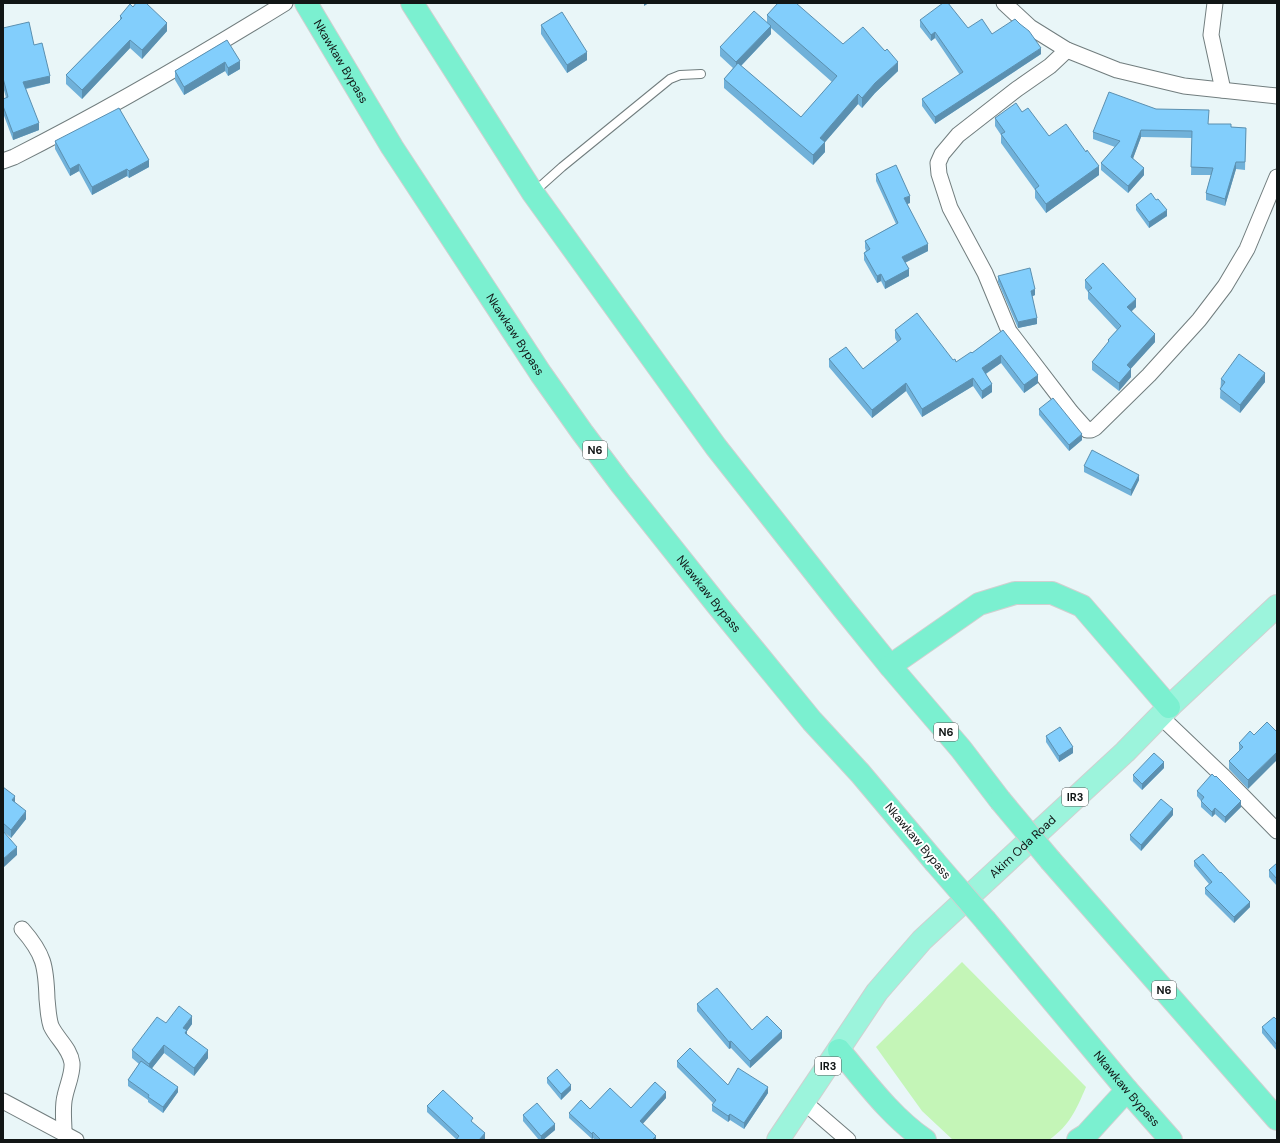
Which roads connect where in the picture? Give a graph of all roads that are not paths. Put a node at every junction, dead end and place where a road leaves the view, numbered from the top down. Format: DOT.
graph roads {
  1 [pos="285,3"];
  2 [pos="306,3"];
  3 [pos="412,3"];
  4 [pos="1004,3"];
  5 [pos="1215,3"];
  6 [pos="1067,50"];
  7 [pos="700,74"];
  8 [pos="1223,90"];
  9 [pos="1277,96"];
  10 [pos="3,160"];
  11 [pos="1277,176"];
  12 [pos="533,193"];
  13 [pos="1277,606"];
  14 [pos="890,666"];
  15 [pos="1165,712"];
  16 [pos="1277,831"];
  17 [pos="22,929"];
  18 [pos="839,1050"];
  19 [pos="1127,1090"];
  20 [pos="3,1101"];
  21 [pos="804,1102"];
  22 [pos="1277,1119"];
  23 [pos="70,1136"];
  24 [pos="778,1140"];
  25 [pos="848,1140"];
  26 [pos="925,1140"];
  27 [pos="1078,1140"];
  28 [pos="1171,1140"];
  1 -- 10 [label="street"];
  2 -- 19 [label="highway, Nkawkaw Bypass / N6, bridge"];
  3 -- 12 [label="highway, N6"];
  4 -- 6 [label="street"];
  5 -- 8 [label="street"];
  6 -- 8 [label="street"];
  6 -- 11 [label="street"];
  7 -- 12 [label="lane"];
  8 -- 9 [label="street"];
  12 -- 14 [label="highway, N6"];
  13 -- 15 [label="main road, Akim Oda Road / IR3"];
  14 -- 15 [label="highway"];
  14 -- 22 [label="highway, N6, bridge"];
  15 -- 16 [label="street"];
  15 -- 18 [label="main road, Akim Oda Road / IR3"];
  17 -- 23 [label="street"];
  18 -- 21 [label="main road, IR3"];
  18 -- 26 [label="highway"];
  19 -- 27 [label="highway"];
  19 -- 28 [label="highway, Nkawkaw Bypass / N6"];
  20 -- 23 [label="street"];
  21 -- 24 [label="main road, IR3"];
  21 -- 25 [label="street"];
}
